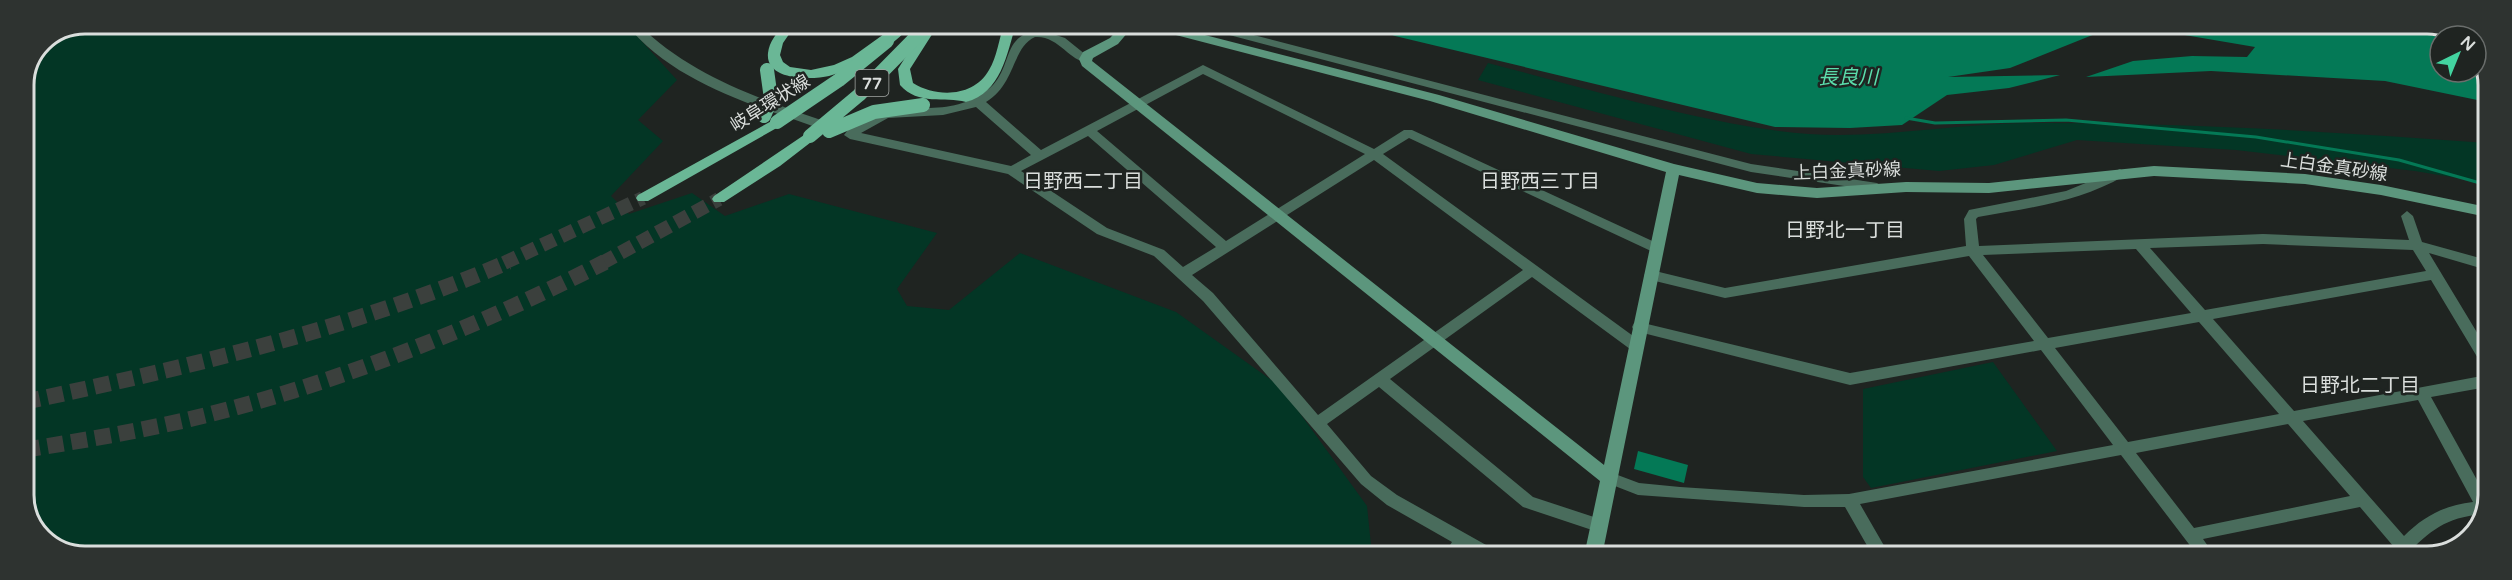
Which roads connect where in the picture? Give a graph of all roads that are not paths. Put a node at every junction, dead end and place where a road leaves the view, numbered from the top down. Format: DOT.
graph roads {
  1 [pos="641,34"];
  2 [pos="778,34"];
  3 [pos="895,34"];
  4 [pos="921,34"];
  5 [pos="925,34"];
  6 [pos="1007,34"];
  7 [pos="1120,34"];
  8 [pos="1187,34"];
  9 [pos="1237,34"];
  10 [pos="887,41"];
  11 [pos="1085,59"];
  12 [pos="772,67"];
  13 [pos="976,97"];
  14 [pos="925,101"];
  15 [pos="1139,103"];
  16 [pos="770,119"];
  17 [pos="1089,130"];
  18 [pos="850,135"];
  19 [pos="814,137"];
  20 [pos="1374,154"];
  21 [pos="1040,156"];
  22 [pos="1673,169"];
  23 [pos="1012,171"];
  24 [pos="2120,173"];
  25 [pos="1888,189"];
  26 [pos="643,198"];
  27 [pos="719,199"];
  28 [pos="2477,210"];
  29 [pos="1280,214"];
  30 [pos="2407,216"];
  31 [pos="2139,244"];
  32 [pos="2417,245"];
  33 [pos="1225,247"];
  34 [pos="1656,248"];
  35 [pos="1972,251"];
  36 [pos="2477,262"];
  37 [pos="1532,270"];
  38 [pos="1184,274"];
  39 [pos="2435,274"];
  40 [pos="1651,275"];
  41 [pos="2202,315"];
  42 [pos="1639,327"];
  43 [pos="1435,339"];
  44 [pos="2044,344"];
  45 [pos="1635,345"];
  46 [pos="2478,345"];
  47 [pos="1380,379"];
  48 [pos="2478,383"];
  49 [pos="2421,392"];
  50 [pos="2290,417"];
  51 [pos="1318,423"];
  52 [pos="2124,449"];
  53 [pos="1607,477"];
  54 [pos="2478,494"];
  55 [pos="1849,500"];
  56 [pos="2364,500"];
  57 [pos="2476,508"];
  58 [pos="1598,525"];
  59 [pos="2191,535"];
  60 [pos="1462,540"];
  61 [pos="1458,546"];
  62 [pos="1473,546"];
  63 [pos="1595,546"];
  64 [pos="1876,546"];
  65 [pos="2199,546"];
  66 [pos="2396,546"];
  67 [pos="2405,546"];
  1 -- 18 [label="street"];
  2 -- 12 [label="main road"];
  3 -- 10 [label="main road, 岐阜環状線 / 77"];
  4 -- 19 [label="main road, 77, bridge"];
  5 -- 14 [label="main road, 77"];
  6 -- 13 [label="main road, 77"];
  7 -- 11 [label="main road"];
  8 -- 22 [label="main road, 上白金真砂線"];
  9 -- 25 [label="street"];
  10 -- 12 [label="main road, 77, bridge"];
  10 -- 16 [label="main road, 岐阜環状線 / 77, bridge"];
  11 -- 13 [label="street"];
  11 -- 15 [label="main road"];
  12 -- 16 [label="main road, bridge"];
  13 -- 14 [label="main road, 77"];
  13 -- 18 [label="street"];
  13 -- 21 [label="street"];
  14 -- 19 [label="main road, 77, bridge"];
  15 -- 17 [label="street"];
  15 -- 20 [label="street"];
  15 -- 29 [label="main road"];
  16 -- 26 [label="main road, 岐阜環状線 / 77"];
  17 -- 21 [label="street"];
  17 -- 33 [label="street"];
  18 -- 23 [label="street"];
  19 -- 27 [label="main road, 77"];
  20 -- 29 [label="street"];
  20 -- 34 [label="street"];
  20 -- 37 [label="street"];
  21 -- 23 [label="street"];
  22 -- 25 [label="main road, 上白金真砂線"];
  22 -- 34 [label="main road"];
  23 -- 38 [label="street"];
  24 -- 25 [label="main road, 上白金真砂線"];
  24 -- 28 [label="main road, 上白金真砂線"];
  24 -- 35 [label="street"];
  29 -- 33 [label="street"];
  29 -- 43 [label="main road"];
  30 -- 32 [label="street"];
  31 -- 32 [label="street"];
  31 -- 35 [label="street"];
  31 -- 41 [label="street"];
  32 -- 36 [label="street"];
  32 -- 39 [label="street"];
  33 -- 38 [label="street"];
  34 -- 40 [label="main road"];
  35 -- 40 [label="street"];
  35 -- 44 [label="street"];
  37 -- 43 [label="street"];
  37 -- 45 [label="street"];
  38 -- 51 [label="street"];
  39 -- 41 [label="street"];
  39 -- 46 [label="street"];
  40 -- 42 [label="main road"];
  41 -- 44 [label="street"];
  41 -- 50 [label="street"];
  42 -- 44 [label="street"];
  42 -- 45 [label="main road"];
  43 -- 47 [label="street"];
  43 -- 53 [label="main road"];
  44 -- 52 [label="street"];
  45 -- 53 [label="main road"];
  47 -- 51 [label="street"];
  47 -- 58 [label="street"];
  48 -- 49 [label="street"];
  49 -- 50 [label="street"];
  49 -- 54 [label="street"];
  50 -- 52 [label="street"];
  50 -- 56 [label="street"];
  51 -- 60 [label="street"];
  52 -- 55 [label="street"];
  52 -- 59 [label="street"];
  53 -- 55 [label="street"];
  53 -- 58 [label="main road"];
  55 -- 64 [label="street"];
  56 -- 59 [label="street"];
  56 -- 66 [label="street"];
  57 -- 67 [label="street"];
  58 -- 63 [label="main road"];
  59 -- 65 [label="street"];
  60 -- 61 [label="street"];
  60 -- 62 [label="street"];
}
